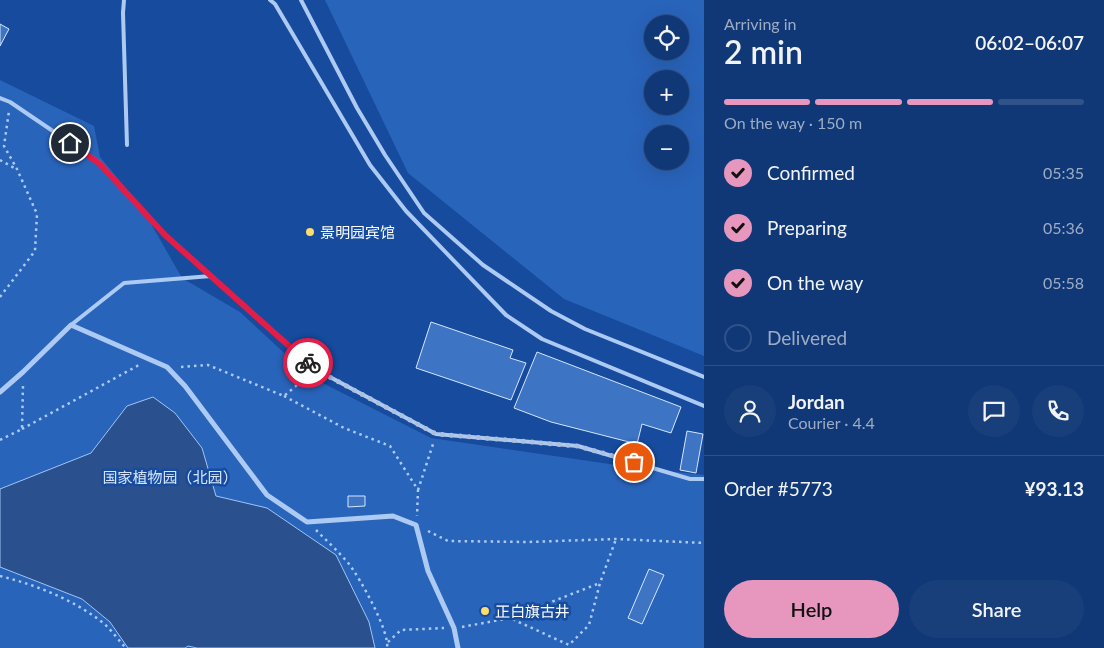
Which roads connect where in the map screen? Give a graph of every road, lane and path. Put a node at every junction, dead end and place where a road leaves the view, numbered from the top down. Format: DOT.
graph roads {
  1 [pos="124,0"];
  2 [pos="270,0"];
  3 [pos="301,0"];
  4 [pos="0,98"];
  5 [pos="10,102"];
  6 [pos="127,144"];
  7 [pos="0,160"];
  8 [pos="17,169"];
  9 [pos="211,276"];
  10 [pos="0,297"];
  11 [pos="71,326"];
  12 [pos="149,360"];
  13 [pos="167,368"];
  14 [pos="315,369"];
  15 [pos="23,372"];
  16 [pos="704,377"];
  17 [pos="0,392"];
  18 [pos="284,396"];
  19 [pos="704,406"];
  20 [pos="22,429"];
  21 [pos="436,434"];
  22 [pos="0,440"];
  23 [pos="704,479"];
  24 [pos="418,490"];
  25 [pos="308,522"];
  26 [pos="416,525"];
  27 [pos="616,539"];
  28 [pos="704,543"];
  29 [pos="0,576"];
  30 [pos="600,583"];
  31 [pos="510,618"];
  32 [pos="454,628"];
  33 [pos="388,642"];
  34 [pos="570,646"];
  35 [pos="126,648"];
  36 [pos="387,648"];
  37 [pos="458,648"];
  1 -- 6 [label="lane"];
  2 -- 19 [label="lane"];
  3 -- 16 [label="lane"];
  4 -- 5 [label="lane"];
  5 -- 8 [label="path"];
  5 -- 9 [label="lane"];
  7 -- 8 [label="path"];
  8 -- 10 [label="path"];
  9 -- 11 [label="lane"];
  9 -- 14 [label="lane"];
  11 -- 12 [label="street"];
  11 -- 15 [label="street"];
  12 -- 13 [label="street"];
  12 -- 20 [label="path"];
  13 -- 18 [label="path"];
  13 -- 25 [label="street"];
  14 -- 18 [label="path"];
  14 -- 21 [label="lane"];
  15 -- 17 [label="street"];
  15 -- 20 [label="path"];
  18 -- 24 [label="path"];
  20 -- 22 [label="path"];
  21 -- 23 [label="lane"];
  21 -- 24 [label="path"];
  24 -- 26 [label="path"];
  25 -- 26 [label="street"];
  25 -- 33 [label="path"];
  26 -- 27 [label="path"];
  26 -- 32 [label="street"];
  27 -- 28 [label="path"];
  27 -- 30 [label="path"];
  29 -- 35 [label="path"];
  30 -- 31 [label="path"];
  30 -- 34 [label="path"];
  31 -- 32 [label="path"];
  31 -- 34 [label="path"];
  32 -- 33 [label="path"];
  32 -- 37 [label="street"];
  33 -- 36 [label="path"];
}
